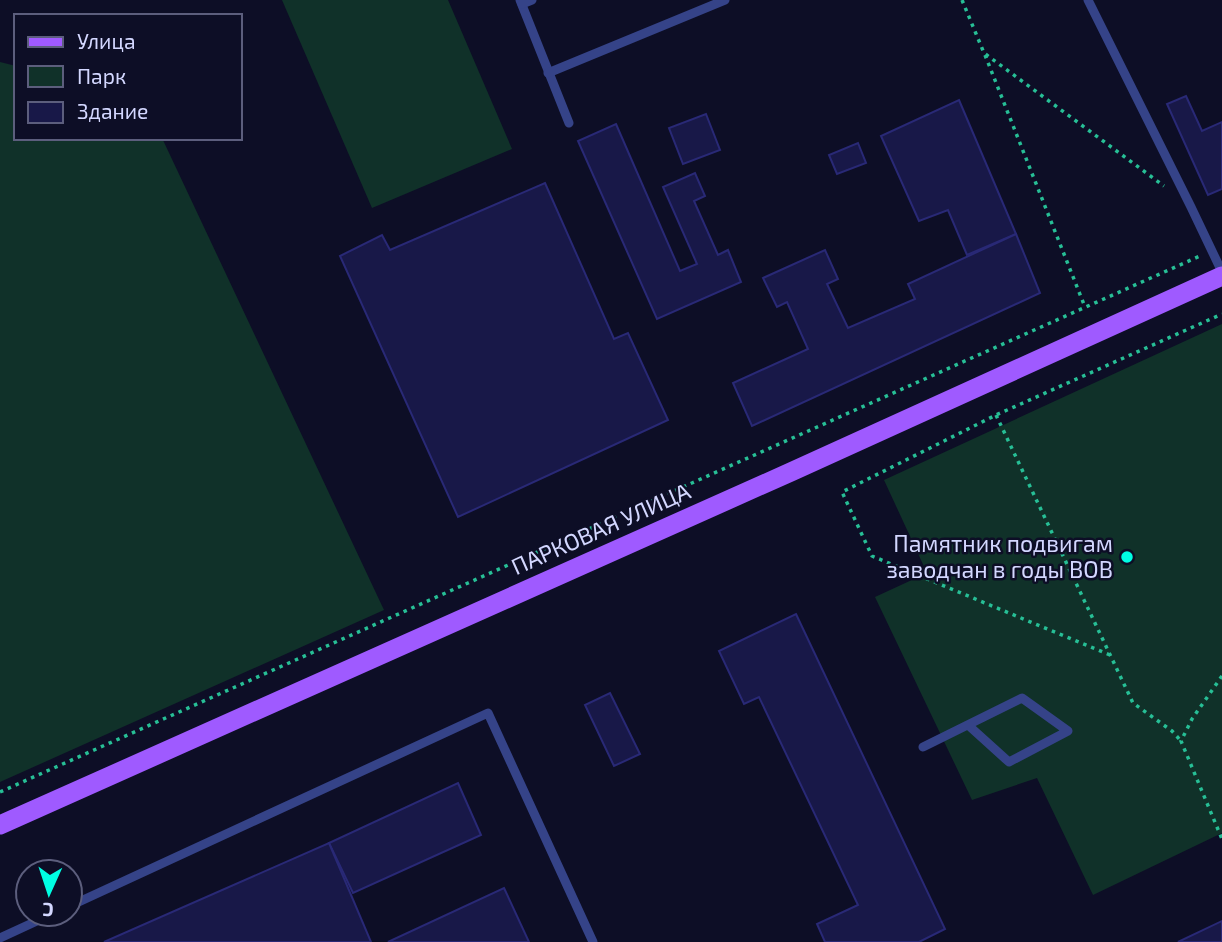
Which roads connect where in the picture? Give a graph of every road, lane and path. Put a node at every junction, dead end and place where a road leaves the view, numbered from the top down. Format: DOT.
graph roads {
  1 [pos="532,0"];
  2 [pos="725,0"];
  3 [pos="961,0"];
  4 [pos="1088,0"];
  5 [pos="521,2"];
  6 [pos="984,53"];
  7 [pos="548,73"];
  8 [pos="569,123"];
  9 [pos="1191,206"];
  10 [pos="1212,251"];
  11 [pos="1222,274"];
  12 [pos="1086,307"];
  13 [pos="1222,314"];
  14 [pos="996,415"];
  15 [pos="1110,655"];
  16 [pos="1222,676"];
  17 [pos="968,724"];
  18 [pos="1181,741"];
  19 [pos="923,747"];
  20 [pos="0,792"];
  21 [pos="0,825"];
  22 [pos="1222,839"];
  23 [pos="84,899"];
  24 [pos="21,928"];
  25 [pos="0,938"];
  26 [pos="593,942"];
  1 -- 5 [label="lane"];
  2 -- 7 [label="lane"];
  3 -- 6 [label="path"];
  4 -- 9 [label="lane"];
  5 -- 7 [label="lane"];
  6 -- 9 [label="path"];
  6 -- 12 [label="path"];
  7 -- 8 [label="lane"];
  9 -- 10 [label="lane"];
  10 -- 11 [label="lane"];
  10 -- 12 [label="path"];
  11 -- 21 [label="main road, ПАРКОВАЯ УЛИЦА"];
  12 -- 20 [label="path"];
  13 -- 14 [label="path"];
  14 -- 15 [label="path"];
  14 -- 15 [label="path"];
  15 -- 18 [label="path"];
  16 -- 18 [label="path"];
  17 -- 17 [label="lane"];
  17 -- 19 [label="lane"];
  18 -- 22 [label="path"];
  23 -- 26 [label="lane"];
  24 -- 25 [label="lane"];
}
